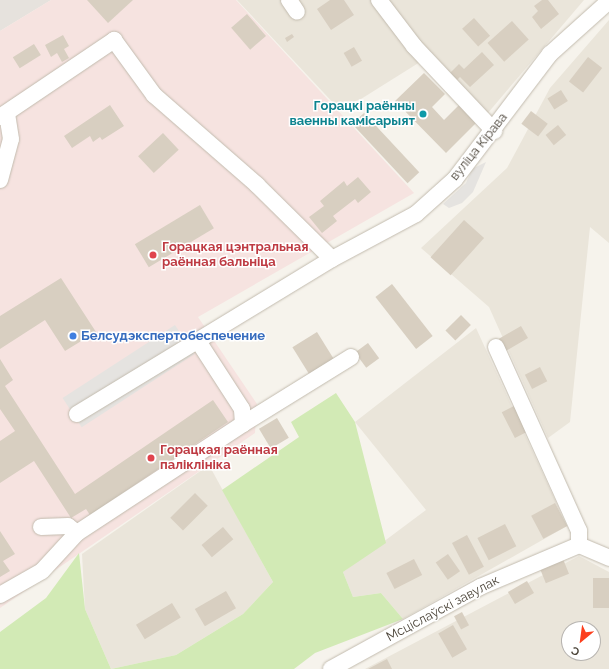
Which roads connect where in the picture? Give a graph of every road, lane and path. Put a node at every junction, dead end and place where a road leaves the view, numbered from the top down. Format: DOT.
graph roads {
  1 [pos="379,0"];
  2 [pos="609,1"];
  3 [pos="4,115"];
  4 [pos="494,131"];
  5 [pos="0,180"];
  6 [pos="332,259"];
  7 [pos="198,341"];
  8 [pos="496,347"];
  9 [pos="351,357"];
  10 [pos="77,414"];
  11 [pos="243,424"];
  12 [pos="41,527"];
  13 [pos="77,533"];
  14 [pos="579,545"];
  15 [pos="609,558"];
  16 [pos="0,595"];
  17 [pos="331,669"];
  1 -- 4 [label="street"];
  2 -- 4 [label="street, вуліца Кірава"];
  3 -- 5 [label="street"];
  3 -- 6 [label="street"];
  4 -- 6 [label="street, вуліца Кірава"];
  6 -- 7 [label="street, вуліца Кірава"];
  7 -- 10 [label="street, вуліца Кірава"];
  7 -- 11 [label="street"];
  8 -- 14 [label="street"];
  9 -- 11 [label="street"];
  11 -- 13 [label="street"];
  12 -- 13 [label="street"];
  13 -- 16 [label="street"];
  14 -- 15 [label="street"];
  14 -- 17 [label="street, Мсціслаўскі завулак"];
}
